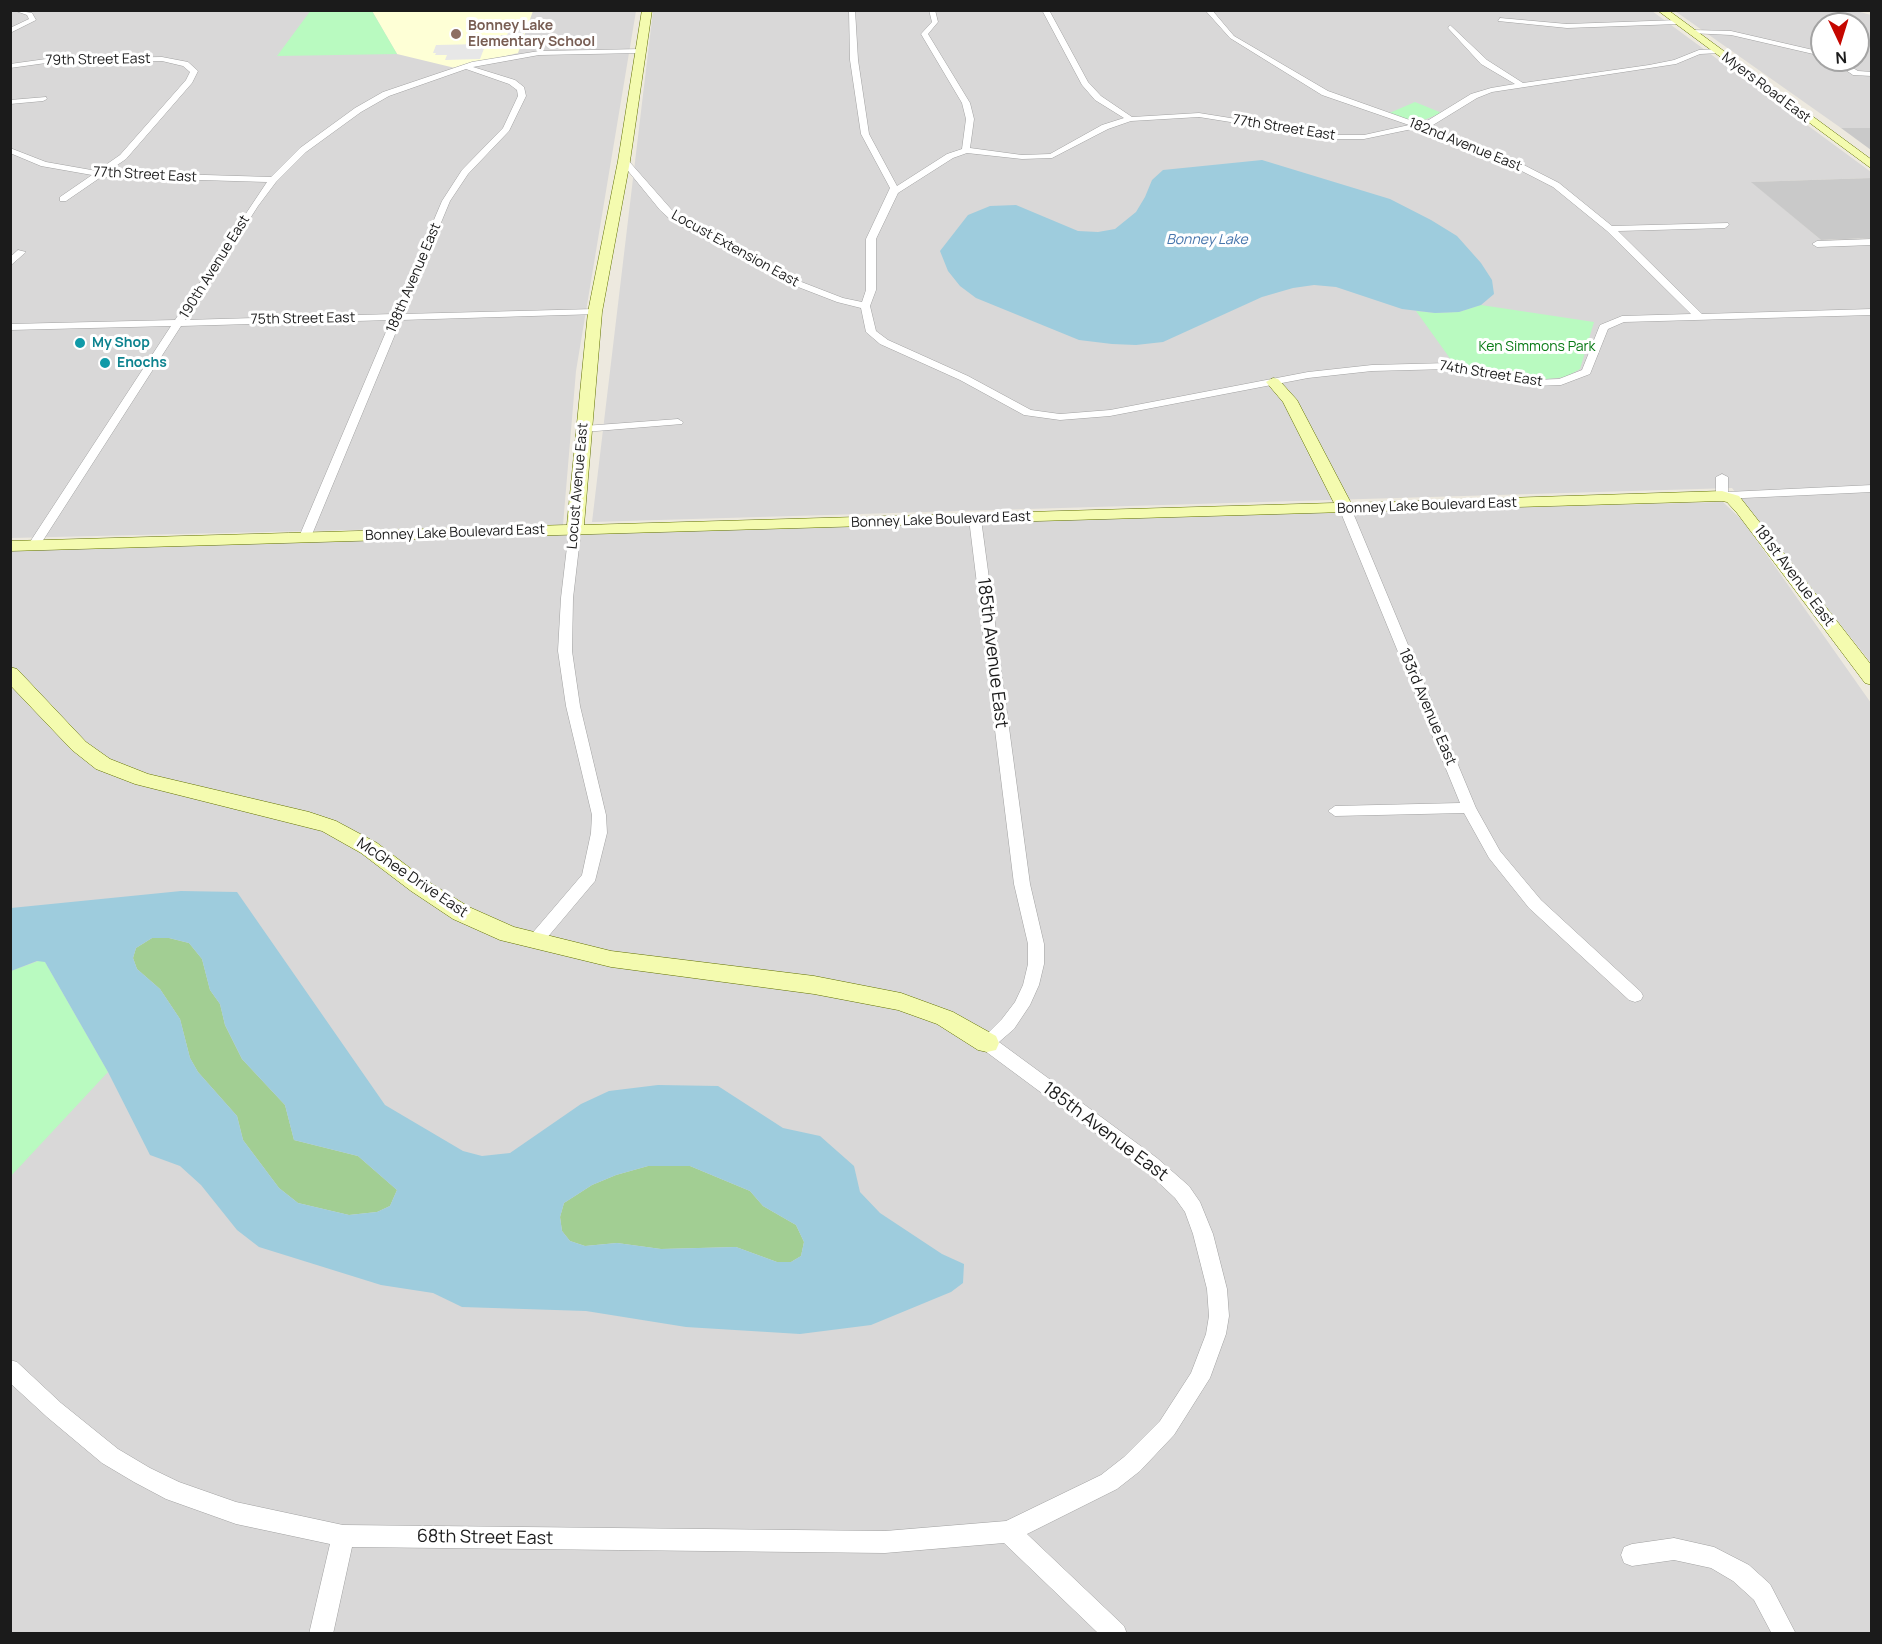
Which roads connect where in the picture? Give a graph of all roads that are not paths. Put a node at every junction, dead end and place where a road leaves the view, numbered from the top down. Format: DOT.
graph roads {
  1 [pos="16,10"];
  2 [pos="647,10"];
  3 [pos="852,10"];
  4 [pos="932,10"];
  5 [pos="1045,10"];
  6 [pos="1208,10"];
  7 [pos="1661,10"];
  8 [pos="1500,20"];
  9 [pos="1678,22"];
  10 [pos="1450,27"];
  11 [pos="10,31"];
  12 [pos="1692,32"];
  13 [pos="640,51"];
  14 [pos="1716,51"];
  15 [pos="1810,51"];
  16 [pos="10,66"];
  17 [pos="466,67"];
  18 [pos="1854,72"];
  19 [pos="1872,74"];
  20 [pos="1521,85"];
  21 [pos="43,99"];
  22 [pos="10,102"];
  23 [pos="1130,119"];
  24 [pos="1419,126"];
  25 [pos="966,150"];
  26 [pos="13,153"];
  27 [pos="624,161"];
  28 [pos="1872,166"];
  29 [pos="100,174"];
  30 [pos="273,180"];
  31 [pos="894,192"];
  32 [pos="63,198"];
  33 [pos="1725,225"];
  34 [pos="1610,229"];
  35 [pos="1872,242"];
  36 [pos="1817,244"];
  37 [pos="21,252"];
  38 [pos="10,263"];
  39 [pos="865,306"];
  40 [pos="595,312"];
  41 [pos="1872,312"];
  42 [pos="1699,316"];
  43 [pos="398,317"];
  44 [pos="180,322"];
  45 [pos="10,327"];
  46 [pos="1273,382"];
  47 [pos="678,422"];
  48 [pos="584,429"];
  49 [pos="1722,477"];
  50 [pos="1872,488"];
  51 [pos="1722,496"];
  52 [pos="1345,508"];
  53 [pos="975,519"];
  54 [pos="575,530"];
  55 [pos="305,537"];
  56 [pos="34,545"];
  57 [pos="10,546"];
  58 [pos="10,673"];
  59 [pos="1872,679"];
  60 [pos="1470,808"];
  61 [pos="1335,811"];
  62 [pos="536,941"];
  63 [pos="1635,996"];
  64 [pos="987,1043"];
  65 [pos="10,1368"];
  66 [pos="1008,1532"];
  67 [pos="343,1536"];
  68 [pos="1632,1555"];
  69 [pos="321,1634"];
  70 [pos="1116,1634"];
  71 [pos="1785,1634"];
  1 -- 11 [label="street"];
  2 -- 13 [label="street, Locust Avenue East"];
  3 -- 31 [label="street"];
  4 -- 25 [label="street"];
  5 -- 23 [label="street"];
  6 -- 24 [label="street, 182nd Avenue East"];
  7 -- 9 [label="street, Myers Road East"];
  8 -- 9 [label="street"];
  9 -- 12 [label="street, Myers Road East"];
  10 -- 20 [label="street"];
  12 -- 14 [label="street, Myers Road East"];
  12 -- 15 [label="street"];
  13 -- 17 [label="street, 190th Avenue East"];
  13 -- 27 [label="street, Locust Avenue East"];
  14 -- 20 [label="street, 77th Street East"];
  14 -- 28 [label="street, Myers Road East"];
  16 -- 29 [label="street, 79th Street East"];
  17 -- 30 [label="street, 190th Avenue East"];
  17 -- 43 [label="street, 188th Avenue East"];
  18 -- 19 [label="street"];
  20 -- 24 [label="street, 77th Street East"];
  21 -- 22 [label="street"];
  23 -- 24 [label="street, 77th Street East"];
  23 -- 25 [label="street, 77th Street East"];
  24 -- 34 [label="street, 182nd Avenue East"];
  25 -- 31 [label="street"];
  26 -- 29 [label="street, 77th Street East"];
  27 -- 39 [label="street, Locust Extension East"];
  27 -- 40 [label="street, Locust Avenue East"];
  29 -- 30 [label="street, 77th Street East"];
  29 -- 32 [label="street"];
  30 -- 44 [label="street, 190th Avenue East"];
  31 -- 39 [label="street"];
  33 -- 34 [label="street"];
  34 -- 42 [label="street, 182nd Avenue East"];
  35 -- 36 [label="street"];
  37 -- 38 [label="street"];
  39 -- 46 [label="street, 74th Street East"];
  40 -- 43 [label="street, 75th Street East"];
  40 -- 48 [label="street, Locust Avenue East"];
  41 -- 42 [label="street, 74th Street East"];
  42 -- 46 [label="street, 74th Street East"];
  43 -- 44 [label="street, 75th Street East"];
  43 -- 55 [label="street, 188th Avenue East"];
  44 -- 45 [label="street, 75th Street East"];
  44 -- 56 [label="street, 190th Avenue East"];
  46 -- 52 [label="street, 183rd Avenue East"];
  47 -- 48 [label="street"];
  48 -- 54 [label="street, Locust Avenue East"];
  49 -- 51 [label="street"];
  50 -- 51 [label="street, Bonney Lake Boulevard East"];
  51 -- 52 [label="street, Bonney Lake Boulevard East"];
  51 -- 59 [label="street, 181st Avenue East"];
  52 -- 53 [label="street, Bonney Lake Boulevard East"];
  52 -- 60 [label="street, 183rd Avenue East"];
  53 -- 54 [label="street, Bonney Lake Boulevard East"];
  53 -- 64 [label="street, 185th Avenue East"];
  54 -- 55 [label="street, Bonney Lake Boulevard East"];
  54 -- 62 [label="street, Locust Avenue East"];
  55 -- 56 [label="street, Bonney Lake Boulevard East"];
  56 -- 57 [label="street, Bonney Lake Boulevard East"];
  58 -- 62 [label="street, McGhee Drive East"];
  60 -- 61 [label="street"];
  60 -- 63 [label="street, 183rd Avenue East"];
  62 -- 64 [label="street, McGhee Drive East"];
  64 -- 66 [label="street, 185th Avenue East"];
  65 -- 67 [label="street, 68th Street East"];
  66 -- 67 [label="street, 68th Street East"];
  66 -- 70 [label="street"];
  67 -- 69 [label="street"];
  68 -- 71 [label="street"];
}
